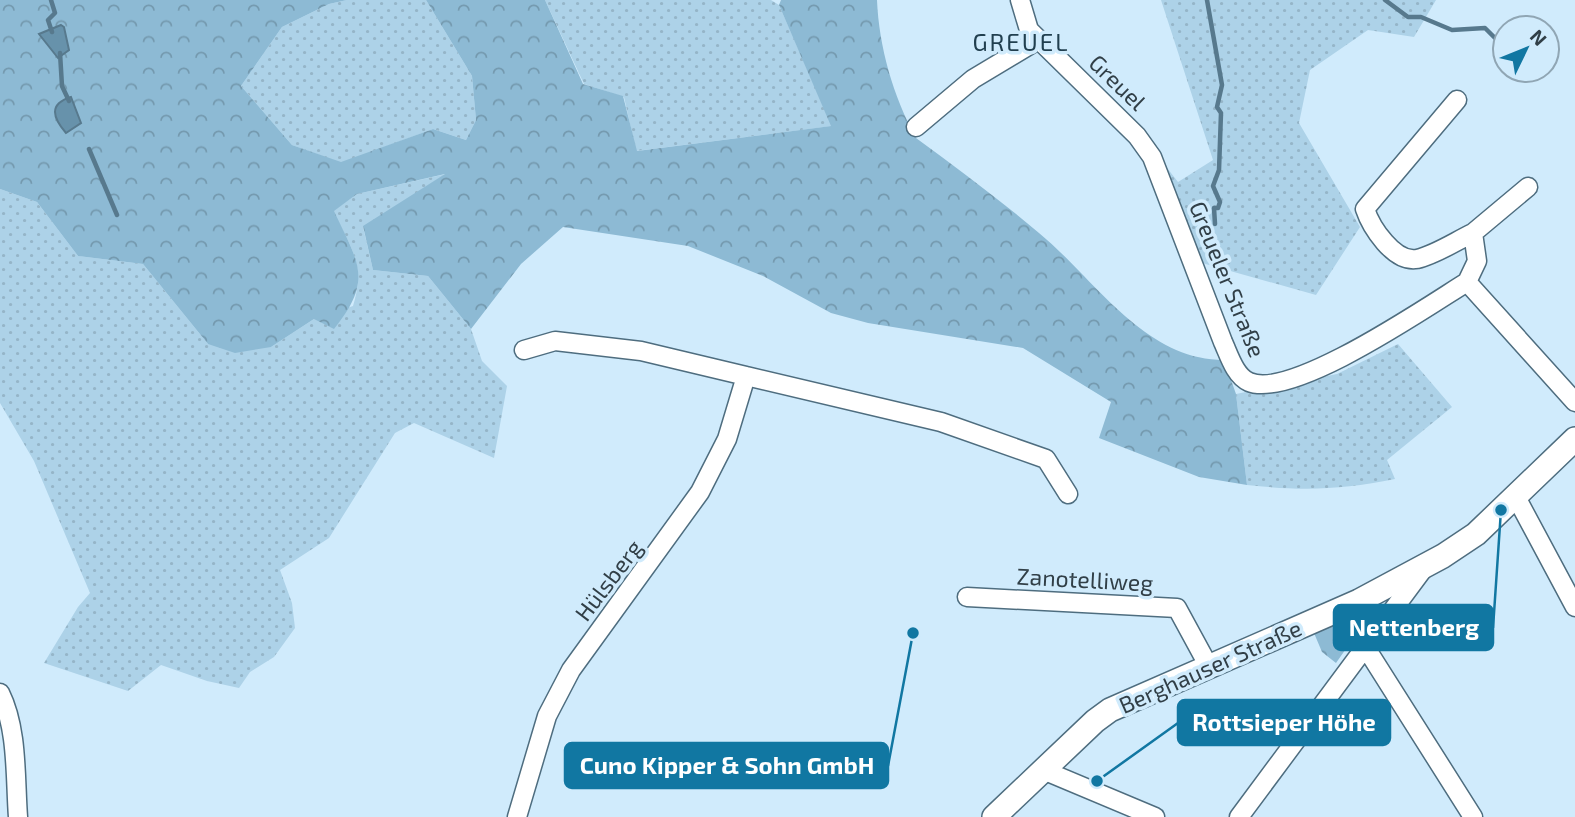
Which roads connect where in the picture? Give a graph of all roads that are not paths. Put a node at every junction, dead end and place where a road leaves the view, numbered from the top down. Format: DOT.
graph roads {
  1 [pos="1020,0"];
  2 [pos="1038,40"];
  3 [pos="1457,100"];
  4 [pos="916,127"];
  5 [pos="1156,166"];
  6 [pos="1528,187"];
  7 [pos="1472,233"];
  8 [pos="1467,282"];
  9 [pos="524,350"];
  10 [pos="746,376"];
  11 [pos="1575,402"];
  12 [pos="1575,439"];
  13 [pos="1068,495"];
  14 [pos="1515,495"];
  15 [pos="1426,565"];
  16 [pos="967,597"];
  17 [pos="1575,607"];
  18 [pos="1366,648"];
  19 [pos="1208,665"];
  20 [pos="0,693"];
  21 [pos="1043,770"];
  22 [pos="18,817"];
  23 [pos="517,817"];
  24 [pos="995,817"];
  25 [pos="1155,817"];
  26 [pos="1239,817"];
  27 [pos="1473,817"];
  1 -- 2 [label="street, Greuel"];
  2 -- 4 [label="street"];
  2 -- 5 [label="street, Greuel"];
  3 -- 7 [label="street"];
  5 -- 8 [label="street, Greueler Straße"];
  6 -- 7 [label="street"];
  7 -- 8 [label="street"];
  8 -- 11 [label="street"];
  9 -- 10 [label="street"];
  10 -- 13 [label="street"];
  10 -- 23 [label="street, Hülsberg"];
  12 -- 14 [label="street, Berghauser Straße"];
  14 -- 15 [label="street, Berghauser Straße"];
  14 -- 17 [label="street"];
  15 -- 18 [label="street"];
  15 -- 19 [label="street, Berghauser Straße"];
  16 -- 19 [label="street, Zanotelliweg"];
  18 -- 26 [label="street"];
  18 -- 27 [label="street"];
  19 -- 21 [label="street, Berghauser Straße"];
  20 -- 22 [label="street"];
  21 -- 24 [label="street, Berghauser Straße"];
  21 -- 25 [label="street"];
}
